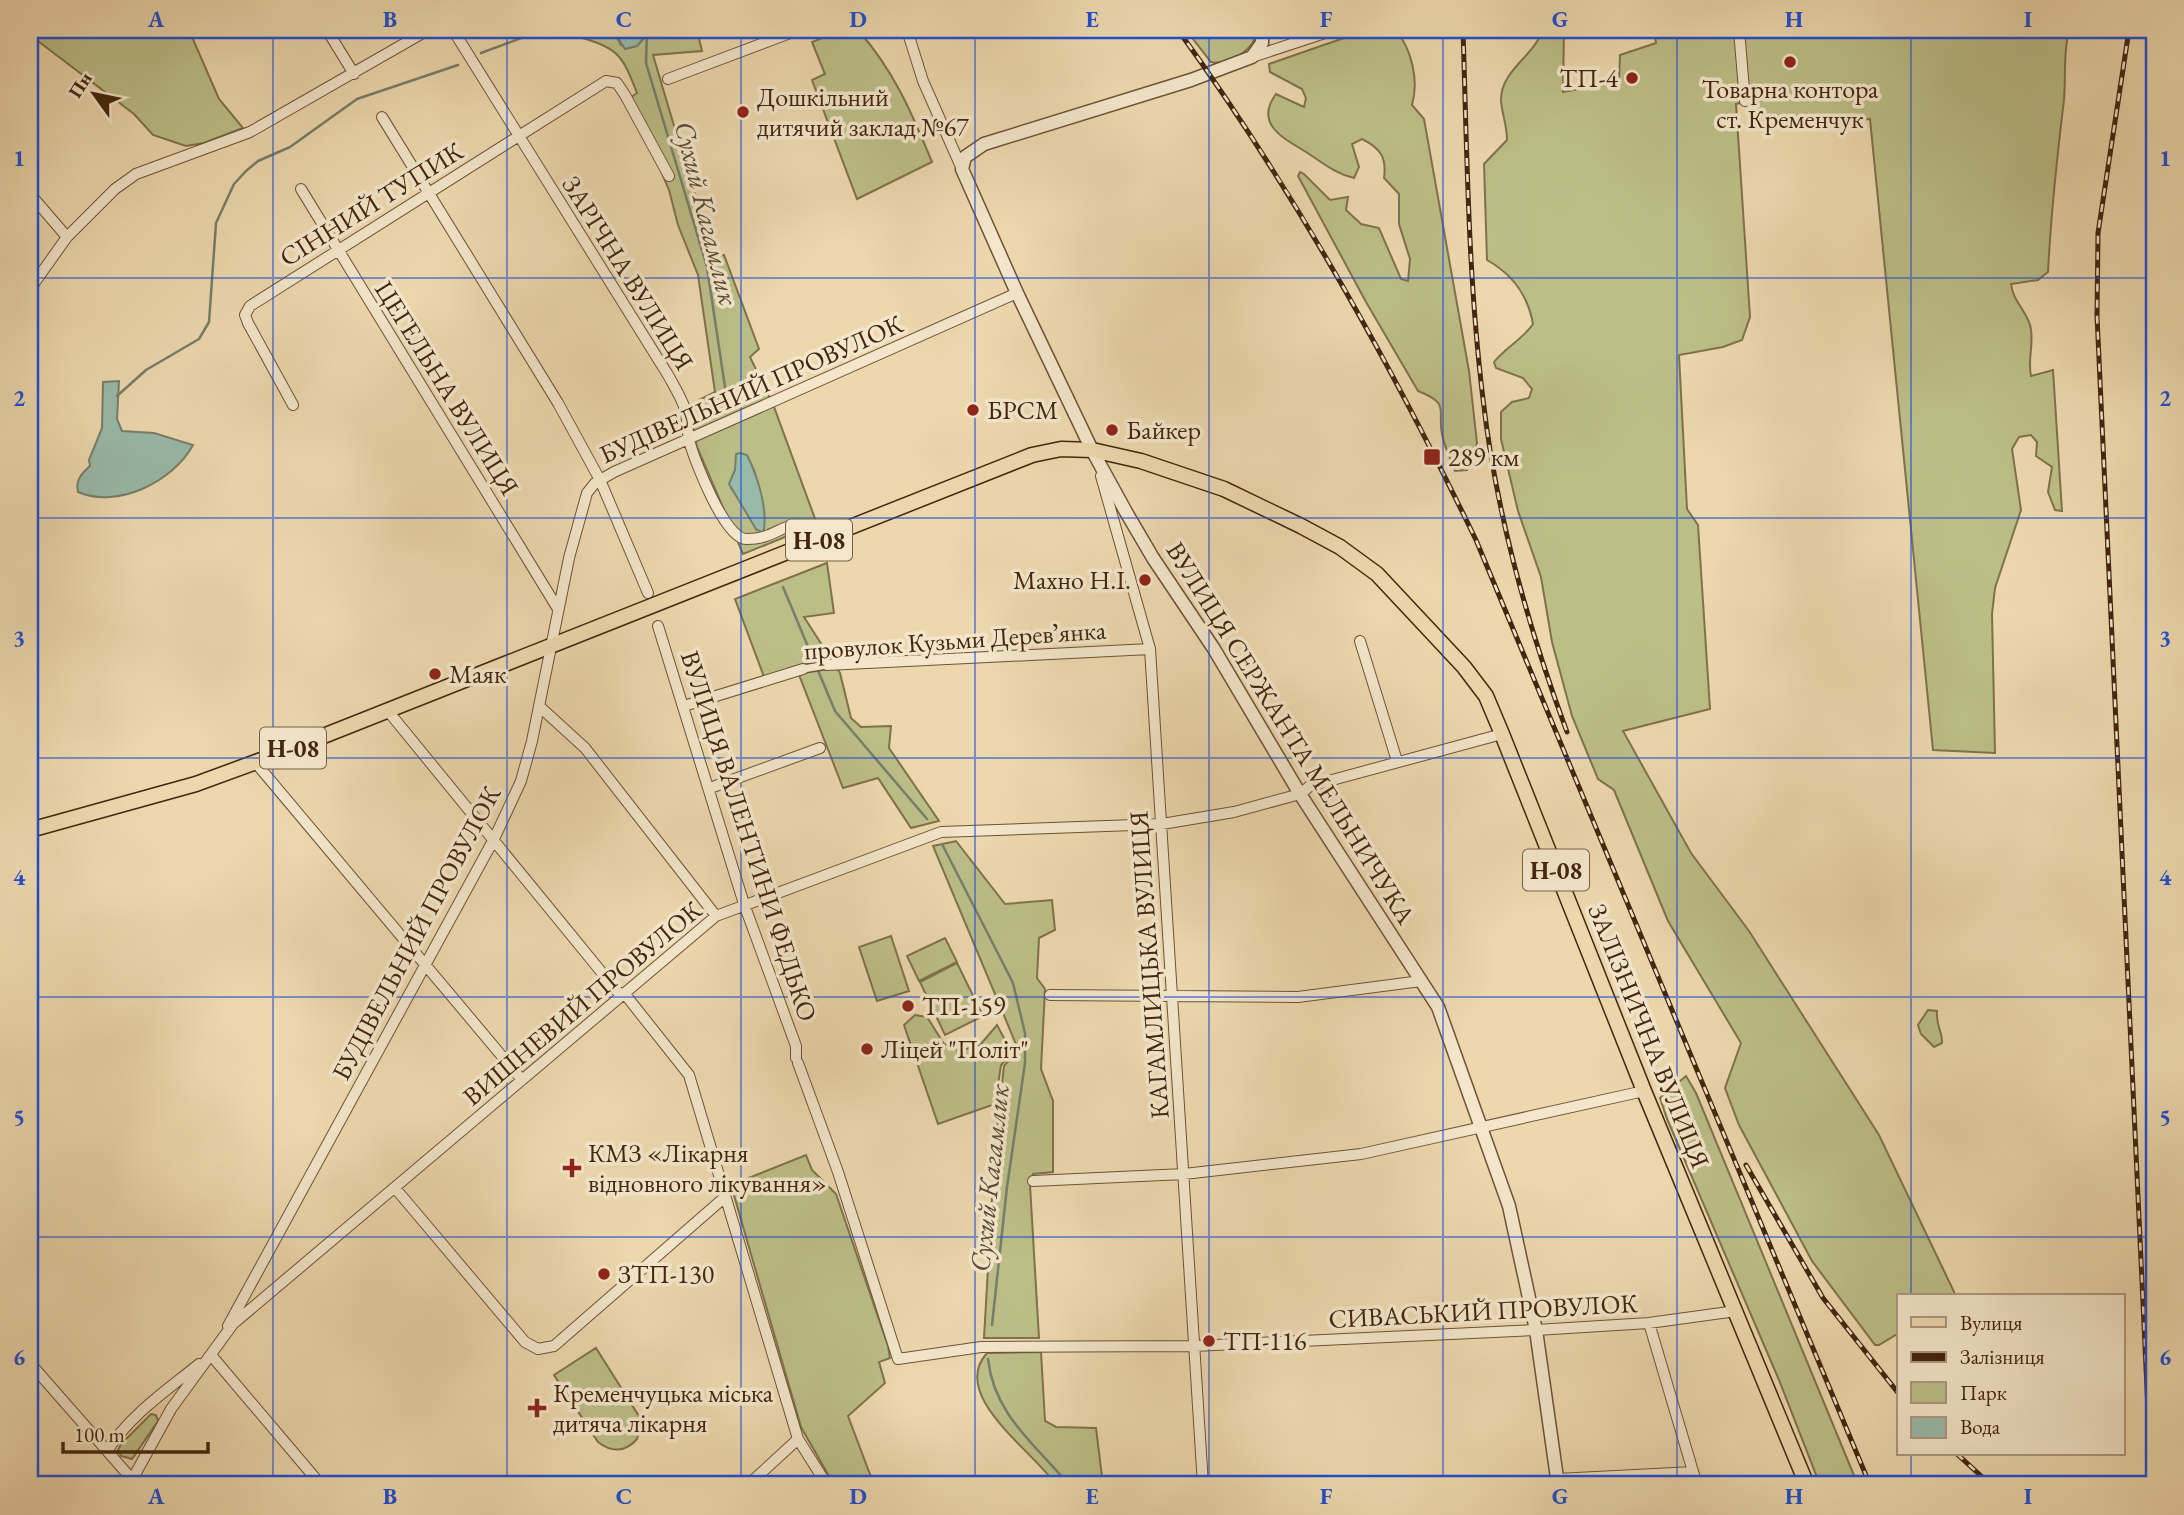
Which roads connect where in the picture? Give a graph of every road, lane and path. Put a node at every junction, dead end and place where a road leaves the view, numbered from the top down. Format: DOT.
graph roads {
  1 [pos="327,30"];
  2 [pos="428,30"];
  3 [pos="453,30"];
  4 [pos="798,30"];
  5 [pos="907,30"];
  6 [pos="1262,30"];
  7 [pos="1334,30"];
  8 [pos="1739,30"];
  9 [pos="777,33"];
  10 [pos="1252,57"];
  11 [pos="354,74"];
  12 [pos="668,79"];
  13 [pos="1745,101"];
  14 [pos="382,117"];
  15 [pos="518,136"];
  16 [pos="962,169"];
  17 [pos="669,176"];
  18 [pos="301,189"];
  19 [pos="428,193"];
  20 [pos="30,194"];
  21 [pos="67,237"];
  22 [pos="338,250"];
  23 [pos="30,289"];
  24 [pos="1017,293"];
  25 [pos="293,405"];
  26 [pos="689,439"];
  27 [pos="1092,450"];
  28 [pos="600,480"];
  29 [pos="826,537"];
  30 [pos="648,593"];
  31 [pos="558,609"];
  32 [pos="658,626"];
  33 [pos="1360,641"];
  34 [pos="550,647"];
  35 [pos="1150,649"];
  36 [pos="827,665"];
  37 [pos="803,669"];
  38 [pos="539,706"];
  39 [pos="684,706"];
  40 [pos="388,711"];
  41 [pos="1502,734"];
  42 [pos="820,748"];
  43 [pos="1397,761"];
  44 [pos="255,762"];
  45 [pos="710,788"];
  46 [pos="1300,794"];
  47 [pos="1162,824"];
  48 [pos="30,830"];
  49 [pos="494,839"];
  50 [pos="744,904"];
  51 [pos="716,916"];
  52 [pos="425,965"];
  53 [pos="1421,981"];
  54 [pos="623,994"];
  55 [pos="1050,995"];
  56 [pos="1172,996"];
  57 [pos="522,1080"];
  58 [pos="1644,1091"];
  59 [pos="1483,1129"];
  60 [pos="1184,1174"];
  61 [pos="1033,1181"];
  62 [pos="395,1188"];
  63 [pos="725,1197"];
  64 [pos="1735,1311"];
  65 [pos="1649,1323"];
  66 [pos="1536,1330"];
  67 [pos="221,1339"];
  68 [pos="1194,1346"];
  69 [pos="211,1355"];
  70 [pos="898,1359"];
  71 [pos="30,1363"];
  72 [pos="798,1439"];
  73 [pos="107,1451"];
  74 [pos="1693,1472"];
  75 [pos="1557,1482"];
  76 [pos="134,1483"];
  77 [pos="321,1485"];
  78 [pos="748,1485"];
  79 [pos="827,1485"];
  80 [pos="1203,1485"];
  81 [pos="1697,1485"];
  82 [pos="1807,1485"];
  1 -- 11 [label="street"];
  2 -- 11 [label="street"];
  3 -- 15 [label="street, ЗАРІЧНА ВУЛИЦЯ"];
  4 -- 9 [label="street"];
  5 -- 16 [label="street, ВУЛИЦЯ СЕРЖАНТА МЕЛЬНИЧУКА"];
  6 -- 10 [label="street"];
  7 -- 10 [label="street"];
  8 -- 13 [label="street"];
  9 -- 12 [label="street"];
  10 -- 16 [label="street"];
  11 -- 21 [label="street"];
  14 -- 19 [label="street"];
  15 -- 17 [label="street, СІННИЙ ТУПИК"];
  15 -- 19 [label="street, СІННИЙ ТУПИК"];
  15 -- 26 [label="street, ЗАРІЧНА ВУЛИЦЯ"];
  16 -- 24 [label="street, ВУЛИЦЯ СЕРЖАНТА МЕЛЬНИЧУКА"];
  18 -- 22 [label="street, ЦЕГЕЛЬНА ВУЛИЦЯ"];
  19 -- 22 [label="street, СІННИЙ ТУПИК"];
  19 -- 28 [label="street"];
  20 -- 21 [label="street"];
  21 -- 23 [label="street"];
  22 -- 25 [label="street, СІННИЙ ТУПИК"];
  22 -- 31 [label="street, ЦЕГЕЛЬНА ВУЛИЦЯ"];
  24 -- 26 [label="street, БУДІВЕЛЬНИЙ ПРОВУЛОК"];
  24 -- 27 [label="street, ВУЛИЦЯ СЕРЖАНТА МЕЛЬНИЧУКА"];
  26 -- 28 [label="street, БУДІВЕЛЬНИЙ ПРОВУЛОК"];
  26 -- 29 [label="street, ЗАРІЧНА ВУЛИЦЯ"];
  27 -- 29 [label="main road, Н-08"];
  27 -- 35 [label="street, КАГАМЛИЦЬКА ВУЛИЦЯ"];
  27 -- 41 [label="main road, ЗАЛІЗНИЧНА ВУЛИЦЯ / Н-08"];
  27 -- 46 [label="street, ВУЛИЦЯ СЕРЖАНТА МЕЛЬНИЧУКА"];
  28 -- 30 [label="street"];
  28 -- 31 [label="street, БУДІВЕЛЬНИЙ ПРОВУЛОК"];
  29 -- 34 [label="main road, Н-08"];
  31 -- 34 [label="street, БУДІВЕЛЬНИЙ ПРОВУЛОК"];
  32 -- 39 [label="street, ВУЛИЦЯ ВАЛЕНТИНИ ФЕДЬКО"];
  33 -- 43 [label="street"];
  34 -- 38 [label="street, БУДІВЕЛЬНИЙ ПРОВУЛОК"];
  34 -- 40 [label="main road, Н-08"];
  35 -- 36 [label="street, провулок Кузьми Деревʼянка"];
  35 -- 47 [label="street, КАГАМЛИЦЬКА ВУЛИЦЯ"];
  36 -- 37 [label="street, провулок Кузьми Деревʼянка"];
  37 -- 39 [label="street, провулок Кузьми Деревʼянка"];
  38 -- 49 [label="street, БУДІВЕЛЬНИЙ ПРОВУЛОК"];
  38 -- 51 [label="street"];
  39 -- 45 [label="street, ВУЛИЦЯ ВАЛЕНТИНИ ФЕДЬКО"];
  40 -- 44 [label="main road, Н-08"];
  40 -- 49 [label="street"];
  41 -- 43 [label="street, ВИШНЕВИЙ ПРОВУЛОК"];
  41 -- 58 [label="main road, ЗАЛІЗНИЧНА ВУЛИЦЯ / Н-08"];
  42 -- 45 [label="street"];
  43 -- 46 [label="street, ВИШНЕВИЙ ПРОВУЛОК"];
  44 -- 48 [label="main road, Н-08"];
  44 -- 52 [label="street"];
  45 -- 50 [label="street, ВУЛИЦЯ ВАЛЕНТИНИ ФЕДЬКО"];
  46 -- 47 [label="street, ВИШНЕВИЙ ПРОВУЛОК"];
  46 -- 53 [label="street, ВУЛИЦЯ СЕРЖАНТА МЕЛЬНИЧУКА"];
  47 -- 50 [label="street, ВИШНЕВИЙ ПРОВУЛОК"];
  47 -- 56 [label="street, КАГАМЛИЦЬКА ВУЛИЦЯ"];
  49 -- 52 [label="street, БУДІВЕЛЬНИЙ ПРОВУЛОК"];
  49 -- 54 [label="street"];
  50 -- 51 [label="street, ВИШНЕВИЙ ПРОВУЛОК"];
  50 -- 70 [label="street, ВУЛИЦЯ ВАЛЕНТИНИ ФЕДЬКО"];
  51 -- 54 [label="street, ВИШНЕВИЙ ПРОВУЛОК"];
  52 -- 57 [label="street"];
  52 -- 67 [label="street, БУДІВЕЛЬНИЙ ПРОВУЛОК"];
  53 -- 56 [label="street"];
  53 -- 59 [label="street, ВУЛИЦЯ СЕРЖАНТА МЕЛЬНИЧУКА"];
  54 -- 57 [label="street, ВИШНЕВИЙ ПРОВУЛОК"];
  54 -- 63 [label="street"];
  55 -- 56 [label="street"];
  56 -- 60 [label="street, КАГАМЛИЦЬКА ВУЛИЦЯ"];
  57 -- 62 [label="street, ВИШНЕВИЙ ПРОВУЛОК"];
  58 -- 59 [label="street"];
  58 -- 64 [label="main road, ЗАЛІЗНИЧНА ВУЛИЦЯ / Н-08"];
  59 -- 60 [label="street"];
  59 -- 66 [label="street, ВУЛИЦЯ СЕРЖАНТА МЕЛЬНИЧУКА"];
  60 -- 61 [label="street"];
  60 -- 68 [label="street, КАГАМЛИЦЬКА ВУЛИЦЯ"];
  62 -- 63 [label="street"];
  62 -- 67 [label="street, ВИШНЕВИЙ ПРОВУЛОК"];
  63 -- 72 [label="street"];
  64 -- 65 [label="street, СИВАСЬКИЙ ПРОВУЛОК"];
  64 -- 82 [label="main road, ЗАЛІЗНИЧНА ВУЛИЦЯ / Н-08"];
  65 -- 66 [label="street, СИВАСЬКИЙ ПРОВУЛОК"];
  65 -- 74 [label="street"];
  66 -- 68 [label="street, СИВАСЬКИЙ ПРОВУЛОК"];
  66 -- 75 [label="street, ВУЛИЦЯ СЕРЖАНТА МЕЛЬНИЧУКА"];
  67 -- 69 [label="street"];
  68 -- 70 [label="street, СИВАСЬКИЙ ПРОВУЛОК"];
  68 -- 80 [label="street, КАГАМЛИЦЬКА ВУЛИЦЯ"];
  69 -- 73 [label="street"];
  69 -- 76 [label="street"];
  69 -- 77 [label="street"];
  71 -- 73 [label="street"];
  72 -- 78 [label="street"];
  72 -- 79 [label="street"];
  73 -- 76 [label="street"];
  74 -- 75 [label="street"];
  74 -- 81 [label="street"];
}
